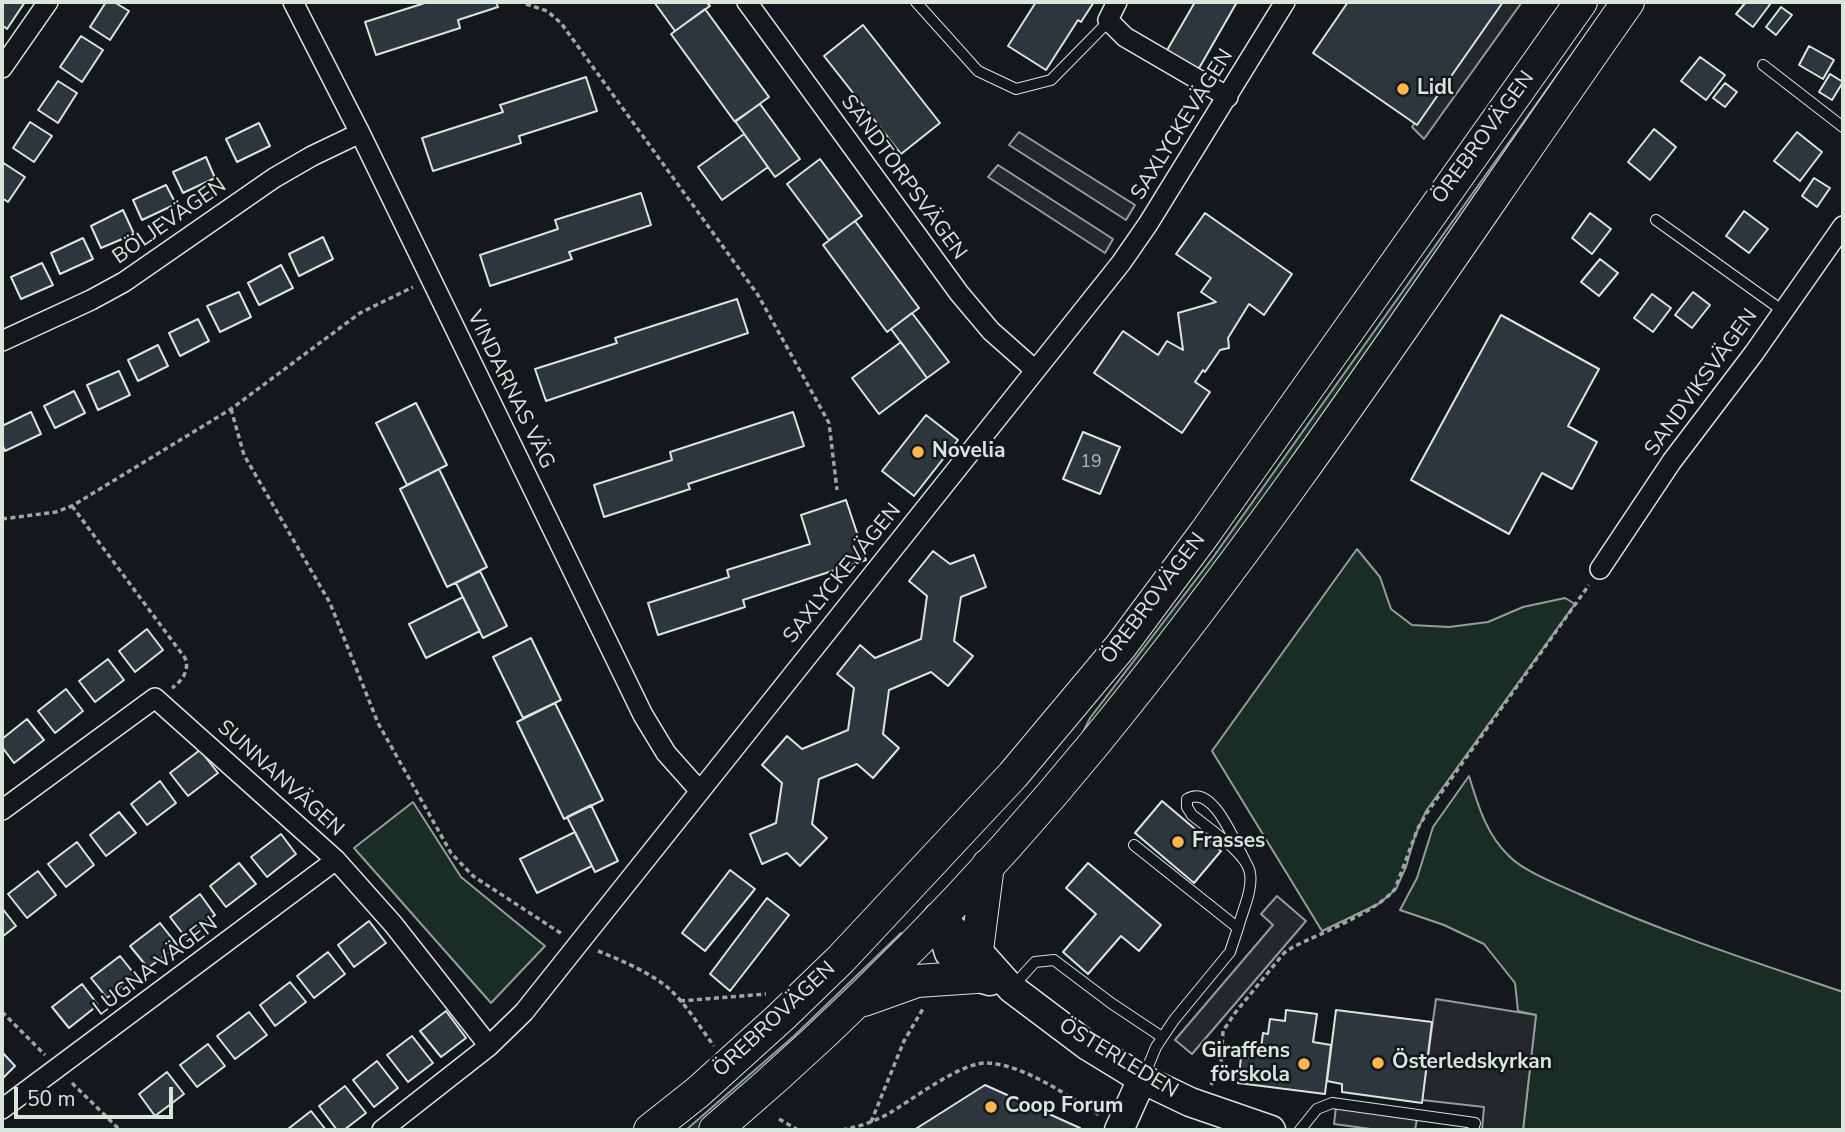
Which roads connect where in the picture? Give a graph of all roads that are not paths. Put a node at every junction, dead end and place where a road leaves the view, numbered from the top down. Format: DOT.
graph roads {
  1 [pos="48,2"];
  2 [pos="293,2"];
  3 [pos="747,2"];
  4 [pos="916,2"];
  5 [pos="1117,2"];
  6 [pos="1285,2"];
  7 [pos="1581,2"];
  8 [pos="1628,2"];
  9 [pos="1109,21"];
  10 [pos="1763,65"];
  11 [pos="2,68"];
  12 [pos="1228,97"];
  13 [pos="1843,127"];
  14 [pos="360,133"];
  15 [pos="1656,220"];
  16 [pos="1843,226"];
  17 [pos="1783,312"];
  18 [pos="2,341"];
  19 [pos="1035,370"];
  20 [pos="1600,569"];
  21 [pos="699,790"];
  22 [pos="2,810"];
  23 [pos="1134,845"];
  24 [pos="336,860"];
  25 [pos="1245,861"];
  26 [pos="988,865"];
  27 [pos="906,890"];
  28 [pos="938,917"];
  29 [pos="1238,928"];
  30 [pos="977,963"];
  31 [pos="1011,988"];
  32 [pos="856,1002"];
  33 [pos="1162,1037"];
  34 [pos="489,1046"];
  35 [pos="1142,1079"];
  36 [pos="2,1108"];
  37 [pos="1120,1128"];
  38 [pos="382,1130"];
  39 [pos="650,1130"];
  40 [pos="715,1130"];
  41 [pos="1271,1130"];
  42 [pos="1300,1130"];
  43 [pos="1474,1130"];
  1 -- 11 [label="street"];
  2 -- 14 [label="street, VINDARNAS VÄG"];
  3 -- 19 [label="street, SANDTORPSVÄGEN"];
  4 -- 9 [label="lane"];
  5 -- 9 [label="street"];
  6 -- 12 [label="street, SAXLYCKEVÄGEN"];
  7 -- 27 [label="highway, ÖREBROVÄGEN"];
  8 -- 26 [label="highway, ÖREBROVÄGEN"];
  9 -- 12 [label="street"];
  10 -- 13 [label="lane"];
  12 -- 19 [label="street, SAXLYCKEVÄGEN"];
  14 -- 18 [label="street, BÖLJEVÄGEN"];
  14 -- 21 [label="street, VINDARNAS VÄG"];
  15 -- 17 [label="lane"];
  16 -- 17 [label="street, SANDVIKSVÄGEN"];
  17 -- 20 [label="street, SANDVIKSVÄGEN"];
  19 -- 21 [label="street, SAXLYCKEVÄGEN"];
  21 -- 34 [label="street, SAXLYCKEVÄGEN"];
  22 -- 24 [label="street, SUNNANVÄGEN"];
  23 -- 29 [label="lane"];
  24 -- 34 [label="street, SUNNANVÄGEN"];
  24 -- 36 [label="street, LUGNA VÄGEN"];
  25 -- 25 [label="lane"];
  25 -- 29 [label="lane"];
  26 -- 28 [label="highway, ÖREBROVÄGEN"];
  26 -- 30 [label="highway"];
  27 -- 28 [label="highway"];
  27 -- 39 [label="highway, ÖREBROVÄGEN"];
  28 -- 30 [label="main road, ÖSTERLEDEN"];
  28 -- 32 [label="highway, ÖREBROVÄGEN"];
  29 -- 33 [label="lane"];
  30 -- 31 [label="main road, ÖSTERLEDEN"];
  30 -- 32 [label="highway"];
  31 -- 33 [label="lane"];
  31 -- 35 [label="main road, ÖSTERLEDEN"];
  32 -- 40 [label="highway, ÖREBROVÄGEN"];
  33 -- 35 [label="lane"];
  34 -- 38 [label="street, SAXLYCKEVÄGEN"];
  35 -- 37 [label="main road"];
  35 -- 41 [label="main road, ÖSTERLEDEN"];
  42 -- 43 [label="lane"];
}
